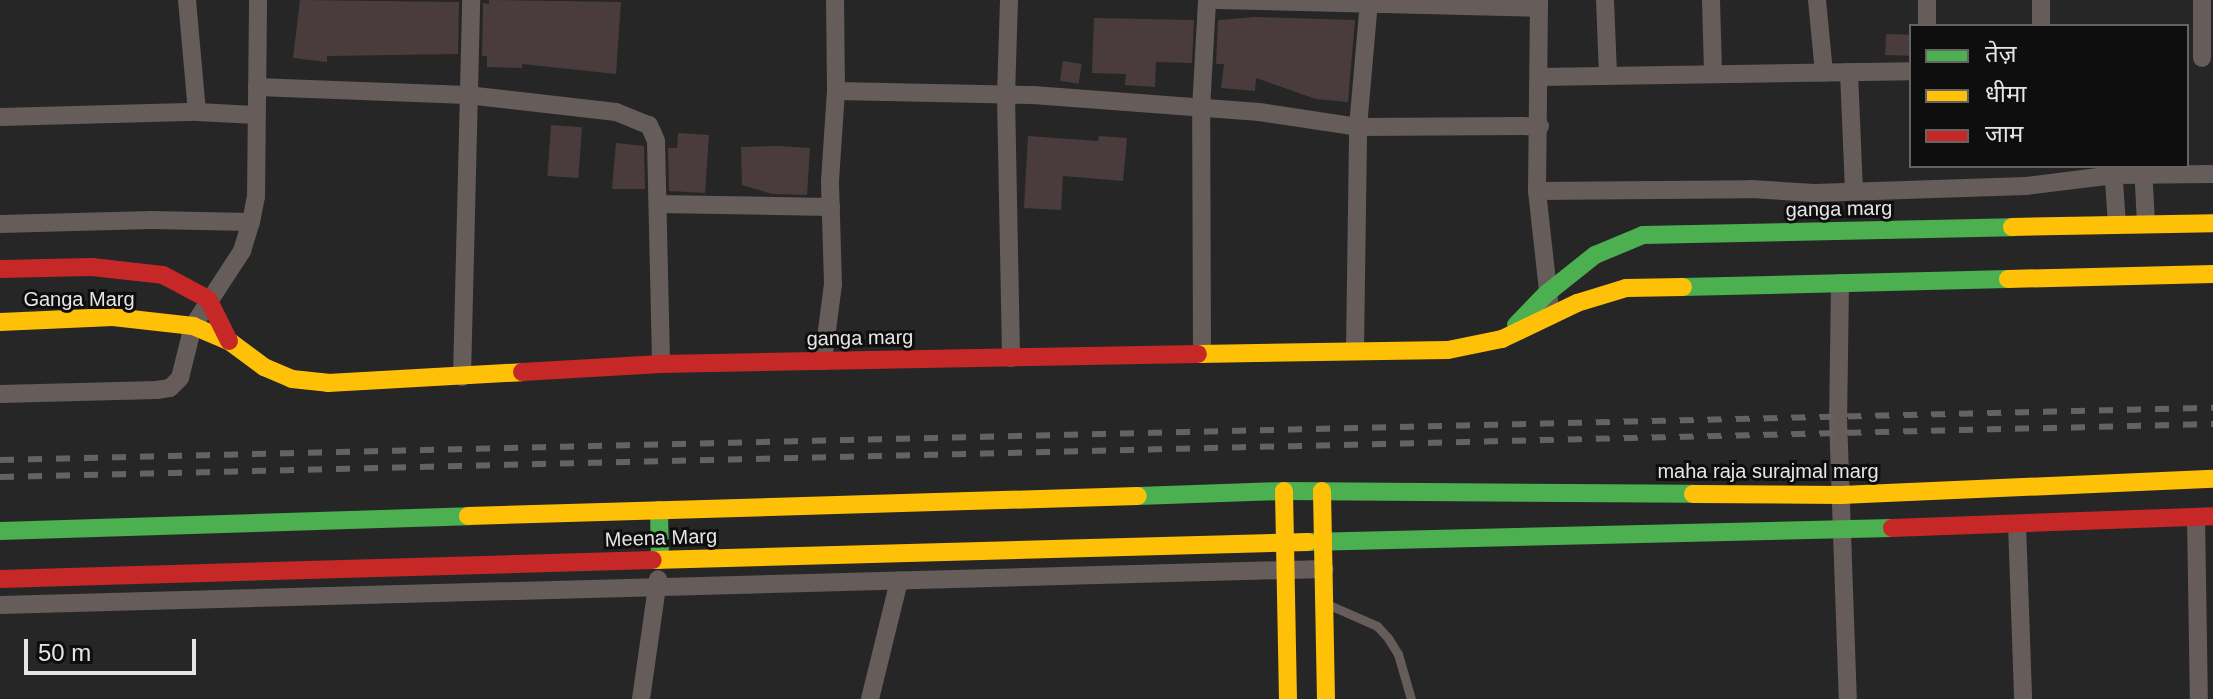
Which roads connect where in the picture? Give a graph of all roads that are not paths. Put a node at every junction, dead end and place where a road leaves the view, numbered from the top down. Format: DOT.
graph roads {
  1 [pos="187,0"];
  2 [pos="258,0"];
  3 [pos="471,0"];
  4 [pos="835,0"];
  5 [pos="1009,0"];
  6 [pos="1207,0"];
  7 [pos="1217,0"];
  8 [pos="1605,0"];
  9 [pos="1711,0"];
  10 [pos="1817,0"];
  11 [pos="1927,0"];
  12 [pos="2041,0"];
  13 [pos="2202,0"];
  14 [pos="1369,3"];
  15 [pos="1539,4"];
  16 [pos="1927,24"];
  17 [pos="2041,24"];
  18 [pos="2201,58"];
  19 [pos="1909,71"];
  20 [pos="1849,72"];
  21 [pos="1713,73"];
  22 [pos="1824,73"];
  23 [pos="1608,74"];
  24 [pos="1539,77"];
  25 [pos="257,87"];
  26 [pos="836,91"];
  27 [pos="467,95"];
  28 [pos="1006,95"];
  29 [pos="1201,109"];
  30 [pos="197,112"];
  31 [pos="256,115"];
  32 [pos="0,117"];
  33 [pos="1540,126"];
  34 [pos="1358,127"];
  35 [pos="2143,170"];
  36 [pos="2114,171"];
  37 [pos="2213,174"];
  38 [pos="1854,190"];
  39 [pos="1537,191"];
  40 [pos="658,204"];
  41 [pos="831,207"];
  42 [pos="251,222"];
  43 [pos="2213,223"];
  44 [pos="0,224"];
  45 [pos="2146,224"];
  46 [pos="2117,225"];
  47 [pos="0,269"];
  48 [pos="2213,274"];
  49 [pos="1840,283"];
  50 [pos="1546,294"];
  51 [pos="208,299"];
  52 [pos="1555,313"];
  53 [pos="0,322"];
  54 [pos="193,326"];
  55 [pos="1502,339"];
  56 [pos="229,341"];
  57 [pos="1355,351"];
  58 [pos="1202,354"];
  59 [pos="1011,358"];
  60 [pos="823,361"];
  61 [pos="661,364"];
  62 [pos="462,377"];
  63 [pos="0,394"];
  64 [pos="2213,479"];
  65 [pos="1284,491"];
  66 [pos="1322,491"];
  67 [pos="1841,495"];
  68 [pos="659,510"];
  69 [pos="2205,517"];
  70 [pos="2017,524"];
  71 [pos="1841,530"];
  72 [pos="0,531"];
  73 [pos="1324,541"];
  74 [pos="1286,542"];
  75 [pos="660,560"];
  76 [pos="1325,569"];
  77 [pos="1287,570"];
  78 [pos="0,579"];
  79 [pos="899,581"];
  80 [pos="657,588"];
  81 [pos="1325,603"];
  82 [pos="0,605"];
  83 [pos="641,699"];
  84 [pos="870,699"];
  85 [pos="1288,699"];
  86 [pos="1326,699"];
  87 [pos="1411,699"];
  88 [pos="1848,699"];
  89 [pos="2023,699"];
  90 [pos="2199,699"];
  1 -- 30 [label="street"];
  2 -- 25 [label="street"];
  3 -- 27 [label="street"];
  4 -- 26 [label="street"];
  5 -- 28 [label="street"];
  6 -- 29 [label="street"];
  7 -- 14 [label="street"];
  8 -- 23 [label="street"];
  9 -- 21 [label="street"];
  10 -- 22 [label="street"];
  11 -- 16 [label="street"];
  12 -- 17 [label="street"];
  13 -- 18 [label="street"];
  14 -- 15 [label="street"];
  14 -- 34 [label="street"];
  15 -- 24 [label="street"];
  19 -- 20 [label="street"];
  20 -- 22 [label="street"];
  20 -- 38 [label="street"];
  21 -- 22 [label="street"];
  21 -- 23 [label="street"];
  23 -- 24 [label="street"];
  24 -- 33 [label="street"];
  25 -- 27 [label="street"];
  25 -- 31 [label="street"];
  26 -- 28 [label="street"];
  26 -- 41 [label="street"];
  27 -- 40 [label="street"];
  27 -- 62 [label="street"];
  28 -- 29 [label="street"];
  28 -- 59 [label="street"];
  29 -- 34 [label="street"];
  29 -- 58 [label="street"];
  30 -- 31 [label="street"];
  30 -- 32 [label="street"];
  31 -- 42 [label="street"];
  33 -- 34 [label="street"];
  33 -- 39 [label="street"];
  34 -- 57 [label="street"];
  35 -- 36 [label="street"];
  35 -- 37 [label="street"];
  35 -- 45 [label="street"];
  36 -- 38 [label="street"];
  36 -- 46 [label="street"];
  38 -- 39 [label="street"];
  39 -- 50 [label="street"];
  40 -- 41 [label="street"];
  40 -- 61 [label="street"];
  41 -- 60 [label="street"];
  42 -- 44 [label="street"];
  42 -- 51 [label="street"];
  43 -- 45 [label="street, ganga marg"];
  45 -- 46 [label="street, ganga marg"];
  46 -- 50 [label="street, ganga marg"];
  47 -- 51 [label="street, Ganga Marg"];
  48 -- 49 [label="street, ganga marg"];
  49 -- 52 [label="street, ganga marg"];
  49 -- 67 [label="street"];
  50 -- 52 [label="street"];
  50 -- 55 [label="street, ganga marg"];
  51 -- 54 [label="street"];
  51 -- 56 [label="street"];
  52 -- 55 [label="street, ganga marg"];
  53 -- 54 [label="street, Ganga Marg"];
  54 -- 56 [label="street, Ganga Marg"];
  54 -- 63 [label="street"];
  55 -- 57 [label="street, ganga marg"];
  56 -- 62 [label="street, ganga marg"];
  57 -- 58 [label="street, ganga marg"];
  58 -- 59 [label="street, ganga marg"];
  59 -- 60 [label="street, ganga marg"];
  60 -- 61 [label="street, ganga marg"];
  61 -- 62 [label="street, ganga marg"];
  64 -- 67 [label="street, maha raja surajmal marg"];
  65 -- 66 [label="street, maha raja surajmal marg"];
  65 -- 68 [label="street, maha raja surajmal marg"];
  65 -- 74 [label="street"];
  66 -- 67 [label="street, maha raja surajmal marg"];
  66 -- 73 [label="street"];
  67 -- 71 [label="street"];
  68 -- 72 [label="street, maha raja surajmal marg"];
  68 -- 75 [label="street"];
  69 -- 70 [label="street"];
  69 -- 90 [label="street"];
  70 -- 71 [label="street"];
  70 -- 89 [label="street"];
  71 -- 73 [label="street"];
  71 -- 88 [label="street"];
  73 -- 74 [label="street, Meena Marg"];
  73 -- 76 [label="street"];
  74 -- 75 [label="street, Meena Marg"];
  74 -- 77 [label="street"];
  75 -- 78 [label="street, Meena Marg"];
  75 -- 80 [label="street"];
  76 -- 77 [label="street"];
  76 -- 81 [label="street"];
  77 -- 79 [label="street"];
  77 -- 85 [label="street"];
  79 -- 80 [label="street"];
  79 -- 84 [label="street"];
  80 -- 82 [label="street"];
  80 -- 83 [label="street"];
  81 -- 86 [label="street"];
  81 -- 87 [label="lane"];
}
